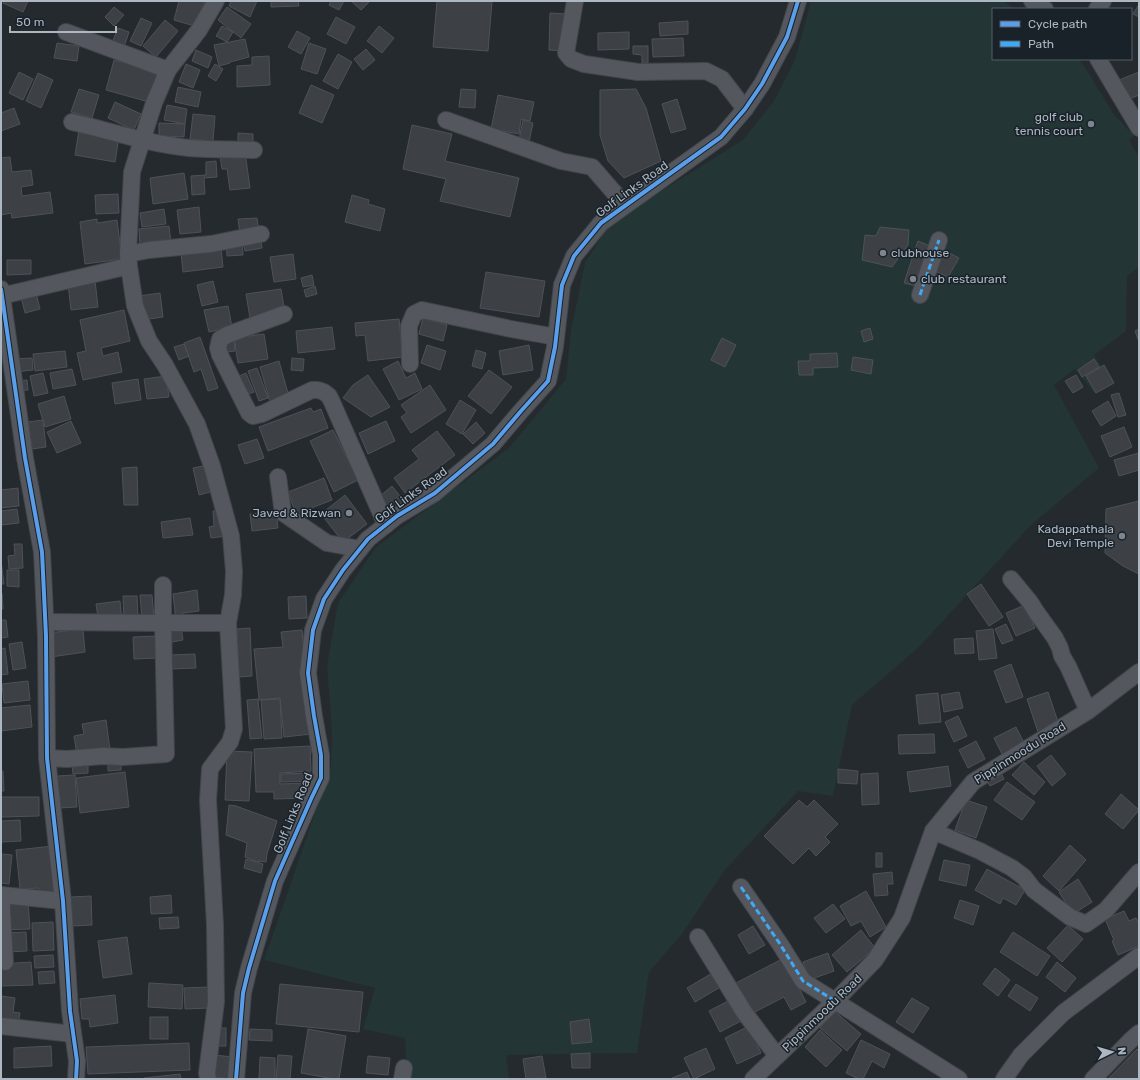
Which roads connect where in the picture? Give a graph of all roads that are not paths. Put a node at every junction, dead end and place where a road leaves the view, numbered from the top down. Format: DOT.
graph roads {
  1 [pos="216,1"];
  2 [pos="575,1"];
  3 [pos="798,1"];
  4 [pos="1032,1"];
  5 [pos="1043,8"];
  6 [pos="66,32"];
  7 [pos="1099,60"];
  8 [pos="168,70"];
  9 [pos="745,109"];
  10 [pos="1135,112"];
  11 [pos="446,120"];
  12 [pos="72,122"];
  13 [pos="1139,128"];
  14 [pos="142,140"];
  15 [pos="254,150"];
  16 [pos="625,205"];
  17 [pos="261,234"];
  18 [pos="939,240"];
  19 [pos="128,260"];
  20 [pos="1,289"];
  21 [pos="920,295"];
  22 [pos="2,296"];
  23 [pos="284,314"];
  24 [pos="556,337"];
  25 [pos="410,364"];
  26 [pos="278,477"];
  27 [pos="386,525"];
  28 [pos="360,549"];
  29 [pos="1011,579"];
  30 [pos="163,585"];
  31 [pos="46,622"];
  32 [pos="163,623"];
  33 [pos="228,623"];
  34 [pos="1139,672"];
  35 [pos="1088,711"];
  36 [pos="48,758"];
  37 [pos="933,831"];
  38 [pos="1139,872"];
  39 [pos="741,887"];
  40 [pos="2,895"];
  41 [pos="63,901"];
  42 [pos="698,937"];
  43 [pos="1139,956"];
  44 [pos="5,962"];
  45 [pos="835,1002"];
  46 [pos="1,1026"];
  47 [pos="1139,1033"];
  48 [pos="73,1034"];
  49 [pos="777,1056"];
  50 [pos="76,1079"];
  51 [pos="208,1079"];
  52 [pos="236,1079"];
  53 [pos="753,1079"];
  54 [pos="959,1079"];
  55 [pos="1004,1079"];
  56 [pos="1093,1079"];
  1 -- 8 [label="street"];
  2 -- 9 [label="street"];
  3 -- 9 [label="street, Golf Links Road"];
  4 -- 5 [label="street"];
  6 -- 8 [label="street"];
  7 -- 10 [label="street"];
  8 -- 14 [label="street"];
  9 -- 16 [label="street, Golf Links Road"];
  10 -- 13 [label="street"];
  11 -- 16 [label="street"];
  12 -- 14 [label="street"];
  14 -- 15 [label="street"];
  14 -- 19 [label="street"];
  16 -- 24 [label="street, Golf Links Road"];
  17 -- 19 [label="street"];
  18 -- 21 [label="street"];
  19 -- 22 [label="street"];
  19 -- 33 [label="street"];
  20 -- 22 [label="street"];
  22 -- 31 [label="street"];
  23 -- 27 [label="street"];
  24 -- 25 [label="street"];
  24 -- 27 [label="street, Golf Links Road"];
  26 -- 28 [label="street"];
  27 -- 28 [label="street, Golf Links Road"];
  28 -- 52 [label="street, Golf Links Road"];
  29 -- 35 [label="street"];
  30 -- 32 [label="street"];
  31 -- 32 [label="street"];
  31 -- 36 [label="street"];
  32 -- 33 [label="street"];
  32 -- 36 [label="street"];
  33 -- 51 [label="street"];
  34 -- 35 [label="street, Pippinmoodu Road"];
  35 -- 37 [label="street, Pippinmoodu Road"];
  36 -- 41 [label="street"];
  37 -- 38 [label="street"];
  37 -- 45 [label="street, Pippinmoodu Road"];
  39 -- 45 [label="street"];
  40 -- 41 [label="street"];
  40 -- 44 [label="street"];
  41 -- 48 [label="street"];
  42 -- 49 [label="street"];
  43 -- 55 [label="street"];
  45 -- 49 [label="street, Pippinmoodu Road"];
  45 -- 54 [label="street"];
  46 -- 48 [label="street"];
  47 -- 56 [label="street"];
  48 -- 50 [label="street"];
  49 -- 53 [label="street, Pippinmoodu Road"];
}
